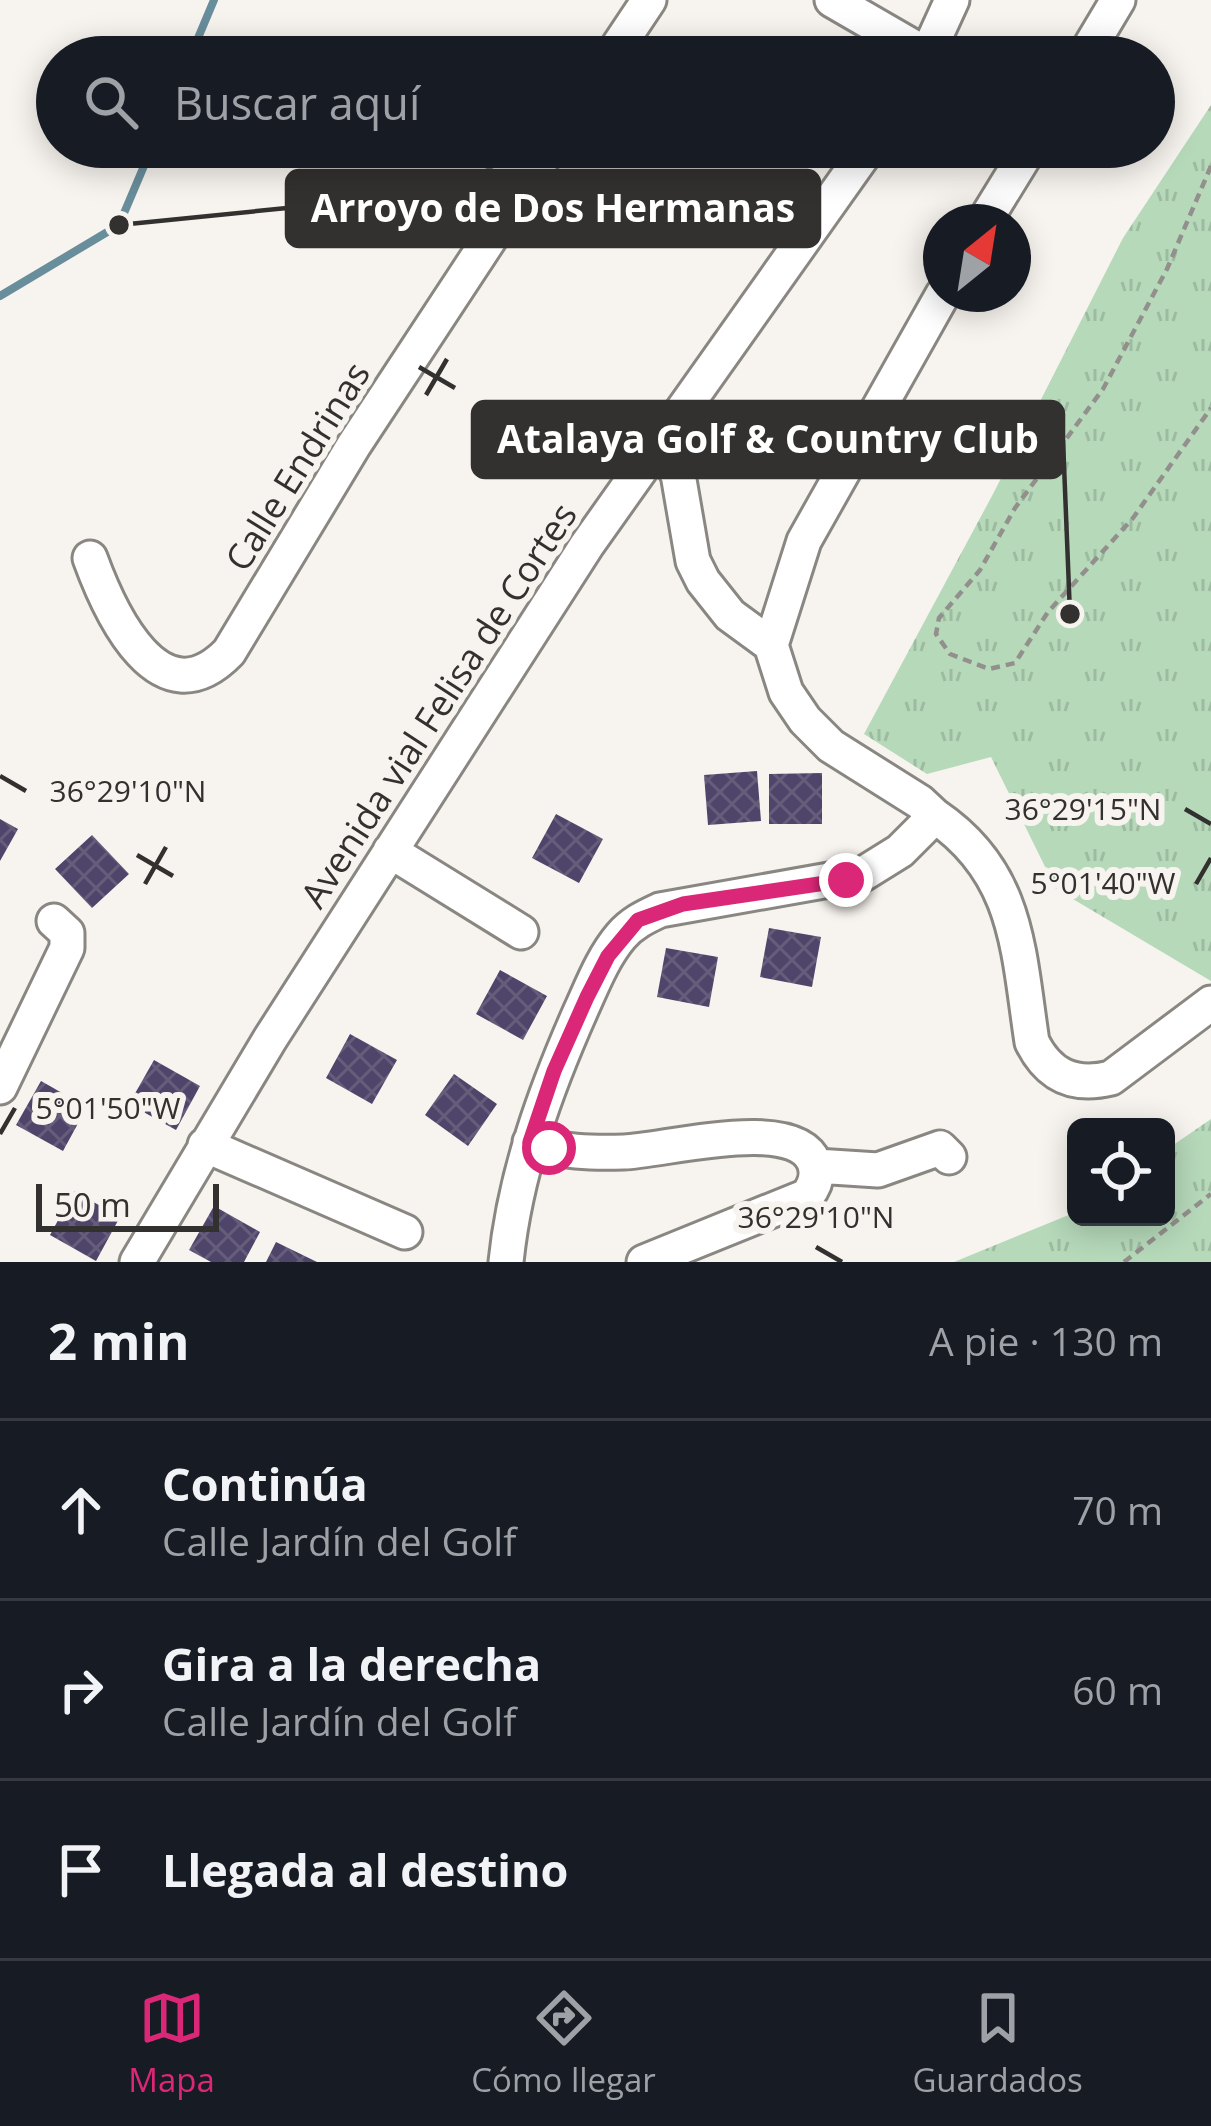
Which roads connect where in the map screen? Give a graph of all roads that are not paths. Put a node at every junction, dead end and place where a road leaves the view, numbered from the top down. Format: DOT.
graph roads {
  1 [pos="649,0"];
  2 [pos="832,0"];
  3 [pos="952,0"];
  4 [pos="1118,0"];
  5 [pos="625,36"];
  6 [pos="893,36"];
  7 [pos="936,36"];
  8 [pos="1097,36"];
  9 [pos="537,168"];
  10 [pos="853,168"];
  11 [pos="1017,168"];
  12 [pos="996,204"];
  13 [pos="933,312"];
  14 [pos="651,449"];
  15 [pos="90,558"];
  16 [pos="771,644"];
  17 [pos="935,816"];
  18 [pos="390,851"];
  19 [pos="54,921"];
  20 [pos="521,932"];
  21 [pos="1211,1003"];
  22 [pos="0,1087"];
  23 [pos="530,1142"];
  24 [pos="205,1145"];
  25 [pos="949,1157"];
  26 [pos="816,1166"];
  27 [pos="405,1232"];
  28 [pos="499,1260"];
  29 [pos="137,1262"];
  30 [pos="644,1262"];
  1 -- 5 [label="street"];
  2 -- 6 [label="street"];
  3 -- 7 [label="street"];
  4 -- 8 [label="street"];
  9 -- 15 [label="street, Calle Endrinas"];
  10 -- 14 [label="street, Avenida vial Felisa de Cortes"];
  11 -- 12 [label="street"];
  13 -- 16 [label="street"];
  14 -- 16 [label="street"];
  14 -- 18 [label="street, Avenida vial Felisa de Cortes"];
  16 -- 17 [label="street"];
  17 -- 21 [label="street"];
  17 -- 23 [label="street"];
  18 -- 20 [label="street"];
  18 -- 24 [label="street, Avenida vial Felisa de Cortes"];
  19 -- 22 [label="street"];
  23 -- 26 [label="street"];
  23 -- 28 [label="street"];
  24 -- 27 [label="street"];
  24 -- 29 [label="street, Avenida vial Felisa de Cortes"];
  25 -- 26 [label="street"];
  26 -- 30 [label="street"];
}
